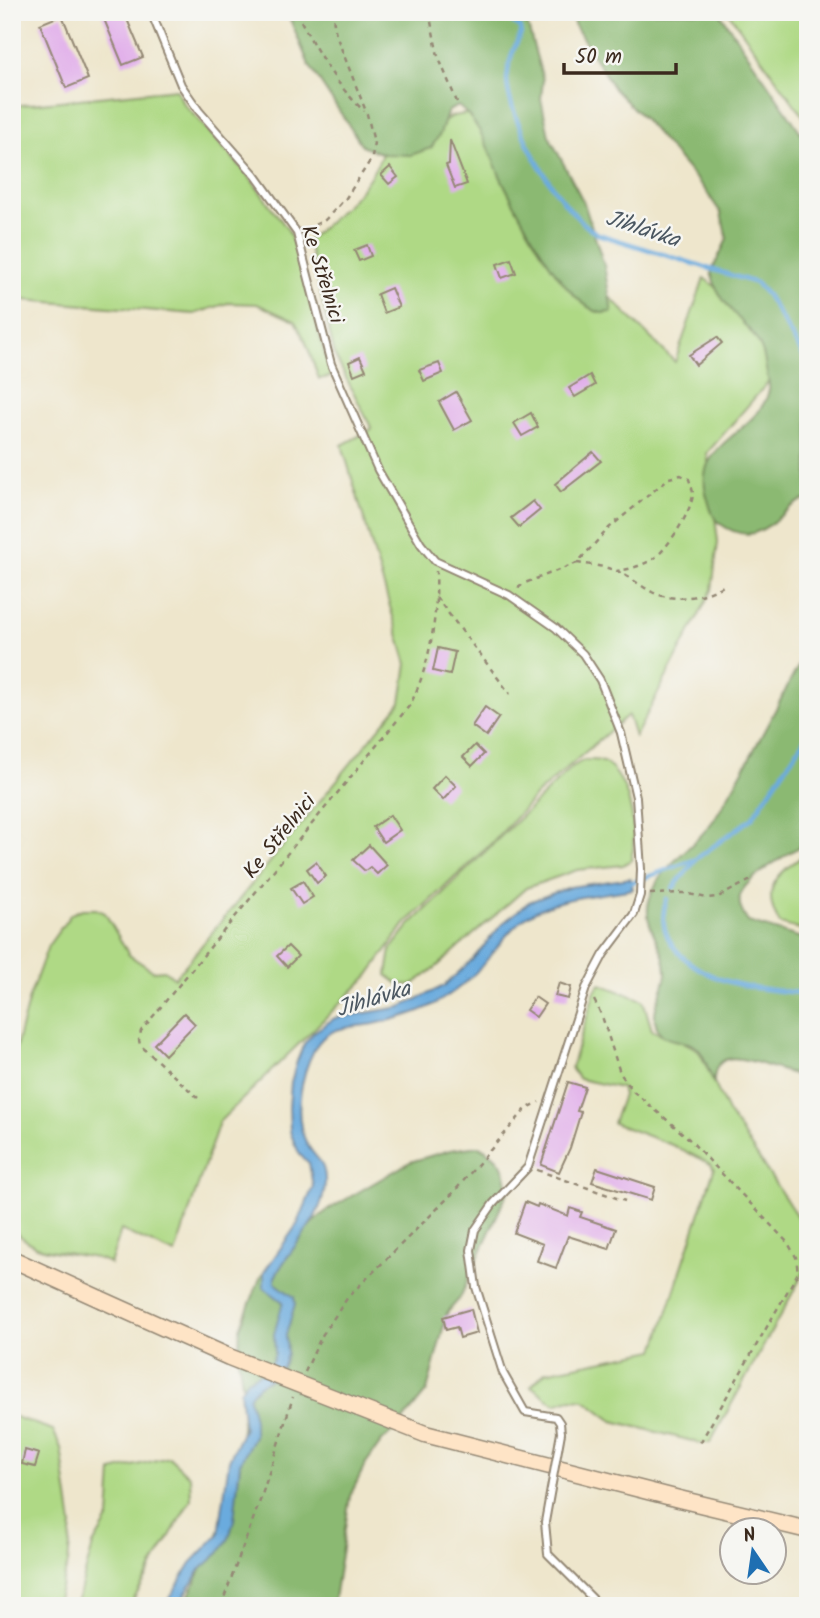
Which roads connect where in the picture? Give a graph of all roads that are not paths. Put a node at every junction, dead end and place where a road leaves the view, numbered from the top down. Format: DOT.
graph roads {
  1 [pos="151,12"];
  2 [pos="12,1259"];
  3 [pos="554,1466"];
  4 [pos="808,1530"];
  5 [pos="600,1606"];
  1 -- 3 [label="lane, Ke Střelnici, bridge"];
  2 -- 3 [label="main road, bridge"];
  3 -- 4 [label="main road"];
  3 -- 5 [label="lane, bridge"];
}
